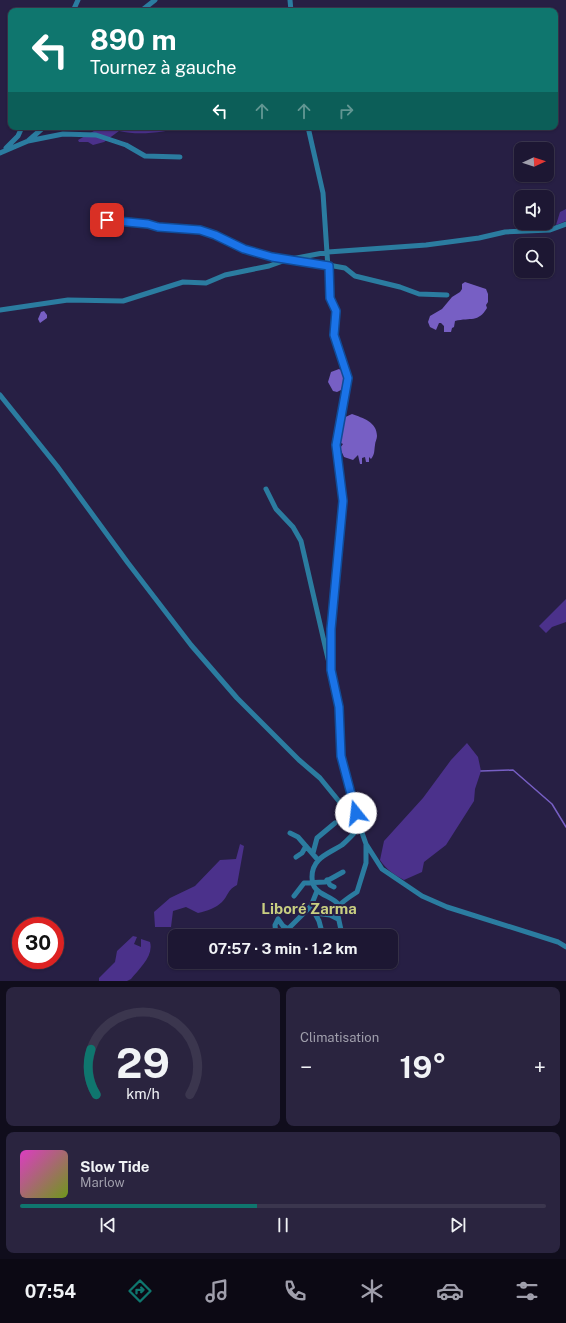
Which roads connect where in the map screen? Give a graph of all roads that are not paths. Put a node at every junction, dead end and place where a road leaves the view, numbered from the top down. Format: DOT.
graph roads {
  1 [pos="155,0"];
  2 [pos="145,8"];
  3 [pos="21,130"];
  4 [pos="41,130"];
  5 [pos="309,130"];
  6 [pos="28,141"];
  7 [pos="2,152"];
  8 [pos="180,157"];
  9 [pos="99,218"];
  10 [pos="566,224"];
  11 [pos="328,252"];
  12 [pos="293,259"];
  13 [pos="286,260"];
  14 [pos="272,263"];
  15 [pos="329,266"];
  16 [pos="273,270"];
  17 [pos="447,295"];
  18 [pos="0,310"];
  19 [pos="0,395"];
  20 [pos="266,489"];
  21 [pos="331,670"];
  22 [pos="335,823"];
  23 [pos="360,827"];
  24 [pos="290,833"];
  25 [pos="366,844"];
  26 [pos="306,846"];
  27 [pos="313,853"];
  28 [pos="296,857"];
  29 [pos="318,860"];
  30 [pos="343,872"];
  31 [pos="327,880"];
  32 [pos="312,882"];
  33 [pos="334,887"];
  34 [pos="317,891"];
  35 [pos="294,896"];
  36 [pos="339,905"];
  37 [pos="311,906"];
  38 [pos="315,913"];
  39 [pos="338,920"];
  40 [pos="275,929"];
  41 [pos="288,929"];
  42 [pos="321,929"];
  43 [pos="340,929"];
  44 [pos="566,947"];
  1 -- 2 [label="street"];
  3 -- 7 [label="street"];
  4 -- 6 [label="street"];
  5 -- 11 [label="street"];
  6 -- 7 [label="street"];
  6 -- 8 [label="street"];
  9 -- 13 [label="street"];
  10 -- 11 [label="street"];
  11 -- 12 [label="street"];
  11 -- 15 [label="street"];
  12 -- 13 [label="street"];
  12 -- 15 [label="street"];
  13 -- 14 [label="street"];
  14 -- 16 [label="street"];
  14 -- 18 [label="street"];
  15 -- 17 [label="street"];
  15 -- 21 [label="street"];
  19 -- 23 [label="street"];
  20 -- 21 [label="street"];
  21 -- 23 [label="street"];
  22 -- 27 [label="street"];
  23 -- 25 [label="street"];
  23 -- 29 [label="street"];
  24 -- 26 [label="street"];
  25 -- 36 [label="street"];
  25 -- 44 [label="street"];
  26 -- 27 [label="street"];
  26 -- 28 [label="street"];
  27 -- 29 [label="street"];
  29 -- 32 [label="street"];
  30 -- 31 [label="street"];
  31 -- 32 [label="street"];
  31 -- 33 [label="street"];
  32 -- 34 [label="street"];
  32 -- 35 [label="street"];
  34 -- 36 [label="street"];
  34 -- 37 [label="street"];
  36 -- 39 [label="street"];
  37 -- 38 [label="street"];
  37 -- 41 [label="street"];
  38 -- 39 [label="street"];
  38 -- 42 [label="street"];
  39 -- 43 [label="street"];
  40 -- 41 [label="street"];
}
